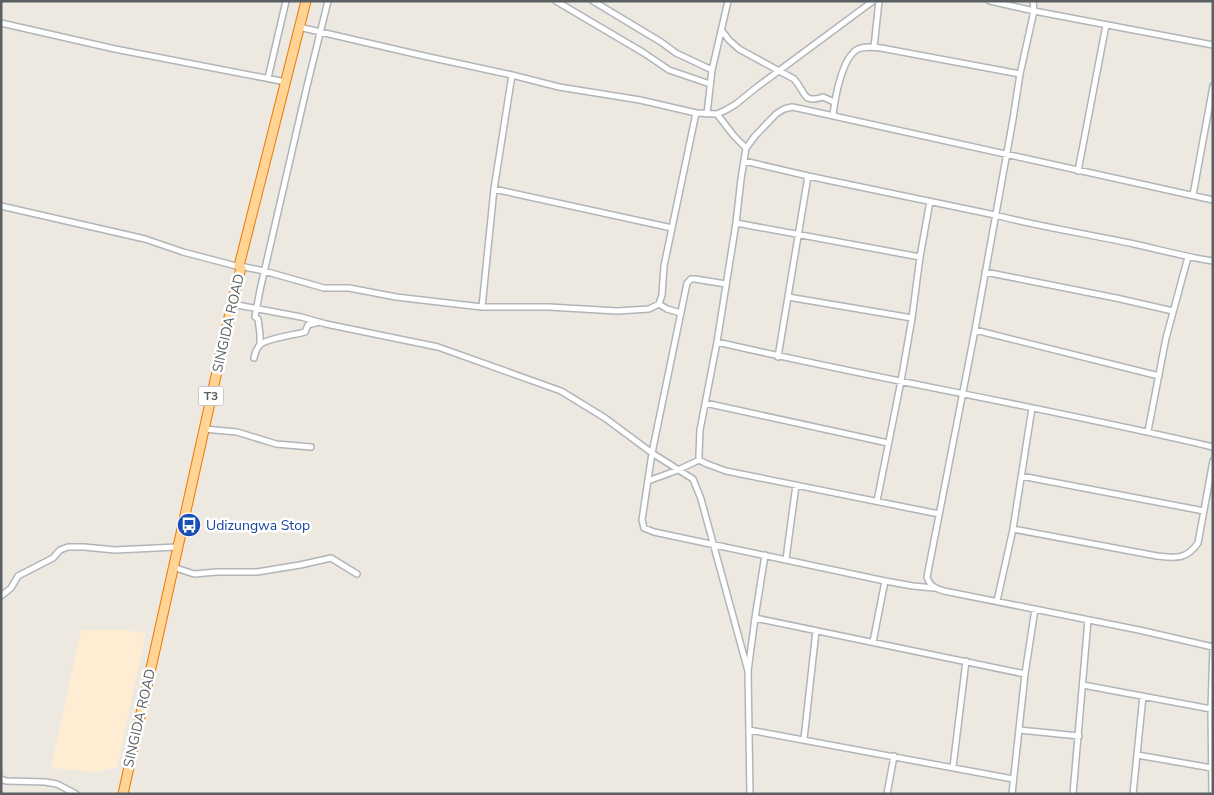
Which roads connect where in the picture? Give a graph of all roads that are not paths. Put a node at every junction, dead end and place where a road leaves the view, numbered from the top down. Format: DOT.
graph roads {
  1 [pos="286,1"];
  2 [pos="306,1"];
  3 [pos="328,1"];
  4 [pos="556,1"];
  5 [pos="593,1"];
  6 [pos="728,1"];
  7 [pos="873,1"];
  8 [pos="880,1"];
  9 [pos="990,1"];
  10 [pos="1033,1"];
  11 [pos="1034,11"];
  12 [pos="1,23"];
  13 [pos="1106,25"];
  14 [pos="299,27"];
  15 [pos="722,31"];
  16 [pos="320,32"];
  17 [pos="1213,45"];
  18 [pos="874,47"];
  19 [pos="712,70"];
  20 [pos="779,71"];
  21 [pos="1020,74"];
  22 [pos="512,75"];
  23 [pos="268,78"];
  24 [pos="286,82"];
  25 [pos="710,84"];
  26 [pos="1213,86"];
  27 [pos="834,102"];
  28 [pos="696,113"];
  29 [pos="706,114"];
  30 [pos="717,114"];
  31 [pos="832,115"];
  32 [pos="746,148"];
  33 [pos="1007,155"];
  34 [pos="744,161"];
  35 [pos="1078,171"];
  36 [pos="808,176"];
  37 [pos="494,190"];
  38 [pos="1193,195"];
  39 [pos="1213,200"];
  40 [pos="930,201"];
  41 [pos="1,206"];
  42 [pos="995,215"];
  43 [pos="736,223"];
  44 [pos="672,228"];
  45 [pos="798,234"];
  46 [pos="920,257"];
  47 [pos="1188,257"];
  48 [pos="1213,261"];
  49 [pos="240,267"];
  50 [pos="264,271"];
  51 [pos="985,272"];
  52 [pos="726,284"];
  53 [pos="788,297"];
  54 [pos="232,304"];
  55 [pos="659,304"];
  56 [pos="482,307"];
  57 [pos="256,309"];
  58 [pos="1173,311"];
  59 [pos="681,313"];
  60 [pos="912,318"];
  61 [pos="319,322"];
  62 [pos="974,330"];
  63 [pos="717,342"];
  64 [pos="260,344"];
  65 [pos="778,357"];
  66 [pos="254,358"];
  67 [pos="1159,376"];
  68 [pos="901,381"];
  69 [pos="962,394"];
  70 [pos="705,403"];
  71 [pos="1032,408"];
  72 [pos="204,429"];
  73 [pos="1148,431"];
  74 [pos="888,443"];
  75 [pos="311,447"];
  76 [pos="1213,447"];
  77 [pos="652,453"];
  78 [pos="700,460"];
  79 [pos="1213,461"];
  80 [pos="678,470"];
  81 [pos="1021,476"];
  82 [pos="648,481"];
  83 [pos="796,486"];
  84 [pos="877,501"];
  85 [pos="1204,511"];
  86 [pos="939,514"];
  87 [pos="1013,529"];
  88 [pos="714,545"];
  89 [pos="177,548"];
  90 [pos="765,555"];
  91 [pos="786,559"];
  92 [pos="173,567"];
  93 [pos="357,574"];
  94 [pos="885,580"];
  95 [pos="934,588"];
  96 [pos="1,596"];
  97 [pos="997,601"];
  98 [pos="1035,609"];
  99 [pos="755,618"];
  100 [pos="1088,620"];
  101 [pos="816,631"];
  102 [pos="873,642"];
  103 [pos="1213,647"];
  104 [pos="966,661"];
  105 [pos="748,671"];
  106 [pos="1026,674"];
  107 [pos="1083,685"];
  108 [pos="1143,696"];
  109 [pos="1211,709"];
  110 [pos="749,730"];
  111 [pos="1019,730"];
  112 [pos="1079,736"];
  113 [pos="804,740"];
  114 [pos="1212,752"];
  115 [pos="1137,755"];
  116 [pos="894,756"];
  117 [pos="953,767"];
  118 [pos="1212,768"];
  119 [pos="1,779"];
  120 [pos="1013,779"];
  121 [pos="76,794"];
  122 [pos="123,794"];
  123 [pos="751,794"];
  124 [pos="887,794"];
  125 [pos="1012,794"];
  126 [pos="1073,794"];
  127 [pos="1134,794"];
  128 [pos="1212,794"];
  1 -- 23 [label="street"];
  2 -- 14 [label="highway, SINGIDA ROAD / T3"];
  3 -- 16 [label="street"];
  4 -- 25 [label="street"];
  5 -- 19 [label="street"];
  6 -- 15 [label="street"];
  7 -- 20 [label="street"];
  8 -- 18 [label="street"];
  9 -- 11 [label="street"];
  10 -- 11 [label="street"];
  11 -- 13 [label="street"];
  11 -- 21 [label="street"];
  12 -- 23 [label="street"];
  13 -- 17 [label="street"];
  13 -- 35 [label="street"];
  14 -- 16 [label="street"];
  14 -- 24 [label="highway, SINGIDA ROAD / T3"];
  15 -- 19 [label="street"];
  15 -- 20 [label="street"];
  16 -- 22 [label="street"];
  16 -- 50 [label="street"];
  18 -- 21 [label="street"];
  18 -- 27 [label="street"];
  19 -- 25 [label="street"];
  20 -- 27 [label="street"];
  20 -- 30 [label="street"];
  21 -- 33 [label="street"];
  22 -- 28 [label="street"];
  22 -- 37 [label="street"];
  23 -- 24 [label="street"];
  24 -- 49 [label="highway, SINGIDA ROAD / T3"];
  25 -- 29 [label="street"];
  26 -- 38 [label="street"];
  27 -- 31 [label="street"];
  28 -- 29 [label="street"];
  28 -- 44 [label="street"];
  29 -- 30 [label="street"];
  30 -- 32 [label="street"];
  31 -- 32 [label="street"];
  31 -- 33 [label="street"];
  32 -- 34 [label="street"];
  33 -- 35 [label="street"];
  33 -- 42 [label="street"];
  34 -- 36 [label="street"];
  34 -- 43 [label="street"];
  35 -- 38 [label="street"];
  36 -- 40 [label="street"];
  36 -- 45 [label="street"];
  37 -- 44 [label="street"];
  37 -- 56 [label="street"];
  38 -- 39 [label="street"];
  40 -- 42 [label="street"];
  40 -- 46 [label="street"];
  41 -- 49 [label="street"];
  42 -- 47 [label="street"];
  42 -- 51 [label="street"];
  43 -- 45 [label="street"];
  43 -- 52 [label="street"];
  44 -- 55 [label="street"];
  45 -- 46 [label="street"];
  45 -- 53 [label="street"];
  46 -- 60 [label="street"];
  47 -- 48 [label="street"];
  47 -- 58 [label="street"];
  49 -- 50 [label="street"];
  49 -- 54 [label="highway, SINGIDA ROAD / T3"];
  50 -- 56 [label="street"];
  50 -- 57 [label="street"];
  51 -- 58 [label="street"];
  51 -- 62 [label="street"];
  52 -- 59 [label="street"];
  52 -- 63 [label="street"];
  53 -- 60 [label="street"];
  53 -- 65 [label="street"];
  54 -- 57 [label="street"];
  54 -- 72 [label="highway, SINGIDA ROAD / T3"];
  55 -- 56 [label="street"];
  55 -- 59 [label="street"];
  57 -- 61 [label="street"];
  57 -- 64 [label="street"];
  58 -- 67 [label="street"];
  59 -- 77 [label="street"];
  60 -- 68 [label="street"];
  61 -- 64 [label="street"];
  61 -- 77 [label="street"];
  62 -- 67 [label="street"];
  62 -- 69 [label="street"];
  63 -- 65 [label="street"];
  63 -- 70 [label="street"];
  64 -- 66 [label="street"];
  65 -- 68 [label="street"];
  67 -- 73 [label="street"];
  68 -- 69 [label="street"];
  68 -- 74 [label="street"];
  69 -- 71 [label="street"];
  69 -- 86 [label="street"];
  70 -- 74 [label="street"];
  70 -- 78 [label="street"];
  71 -- 73 [label="street"];
  71 -- 81 [label="street"];
  72 -- 75 [label="street"];
  72 -- 89 [label="highway, SINGIDA ROAD / T3"];
  73 -- 76 [label="street"];
  74 -- 84 [label="street"];
  77 -- 80 [label="street"];
  77 -- 82 [label="street"];
  78 -- 80 [label="street"];
  78 -- 83 [label="street"];
  79 -- 85 [label="street"];
  80 -- 82 [label="street"];
  80 -- 88 [label="street"];
  81 -- 85 [label="street"];
  81 -- 87 [label="street"];
  82 -- 88 [label="street"];
  83 -- 84 [label="street"];
  83 -- 91 [label="street"];
  84 -- 86 [label="street"];
  85 -- 87 [label="street"];
  86 -- 95 [label="street"];
  87 -- 97 [label="street"];
  88 -- 90 [label="street"];
  88 -- 105 [label="street"];
  89 -- 92 [label="highway, SINGIDA ROAD / T3"];
  89 -- 96 [label="street"];
  90 -- 91 [label="street"];
  90 -- 99 [label="street"];
  91 -- 94 [label="street"];
  92 -- 93 [label="street"];
  92 -- 122 [label="highway, SINGIDA ROAD / T3"];
  94 -- 95 [label="street"];
  94 -- 102 [label="street"];
  95 -- 97 [label="street"];
  97 -- 98 [label="street"];
  98 -- 100 [label="street"];
  98 -- 106 [label="street"];
  99 -- 101 [label="street"];
  99 -- 105 [label="street"];
  100 -- 103 [label="street"];
  100 -- 107 [label="street"];
  101 -- 102 [label="street"];
  101 -- 113 [label="street"];
  102 -- 104 [label="street"];
  103 -- 109 [label="street"];
  104 -- 106 [label="street"];
  104 -- 117 [label="street"];
  105 -- 110 [label="street"];
  106 -- 111 [label="street"];
  107 -- 108 [label="street"];
  107 -- 112 [label="street"];
  108 -- 109 [label="street"];
  108 -- 115 [label="street"];
  109 -- 114 [label="street"];
  110 -- 113 [label="street"];
  110 -- 123 [label="street"];
  111 -- 112 [label="street"];
  111 -- 120 [label="street"];
  112 -- 126 [label="street"];
  113 -- 116 [label="street"];
  114 -- 118 [label="street"];
  115 -- 118 [label="street"];
  115 -- 127 [label="street"];
  116 -- 117 [label="street"];
  116 -- 124 [label="street"];
  117 -- 120 [label="street"];
  118 -- 128 [label="street"];
  119 -- 121 [label="street"];
  120 -- 125 [label="street"];
}
